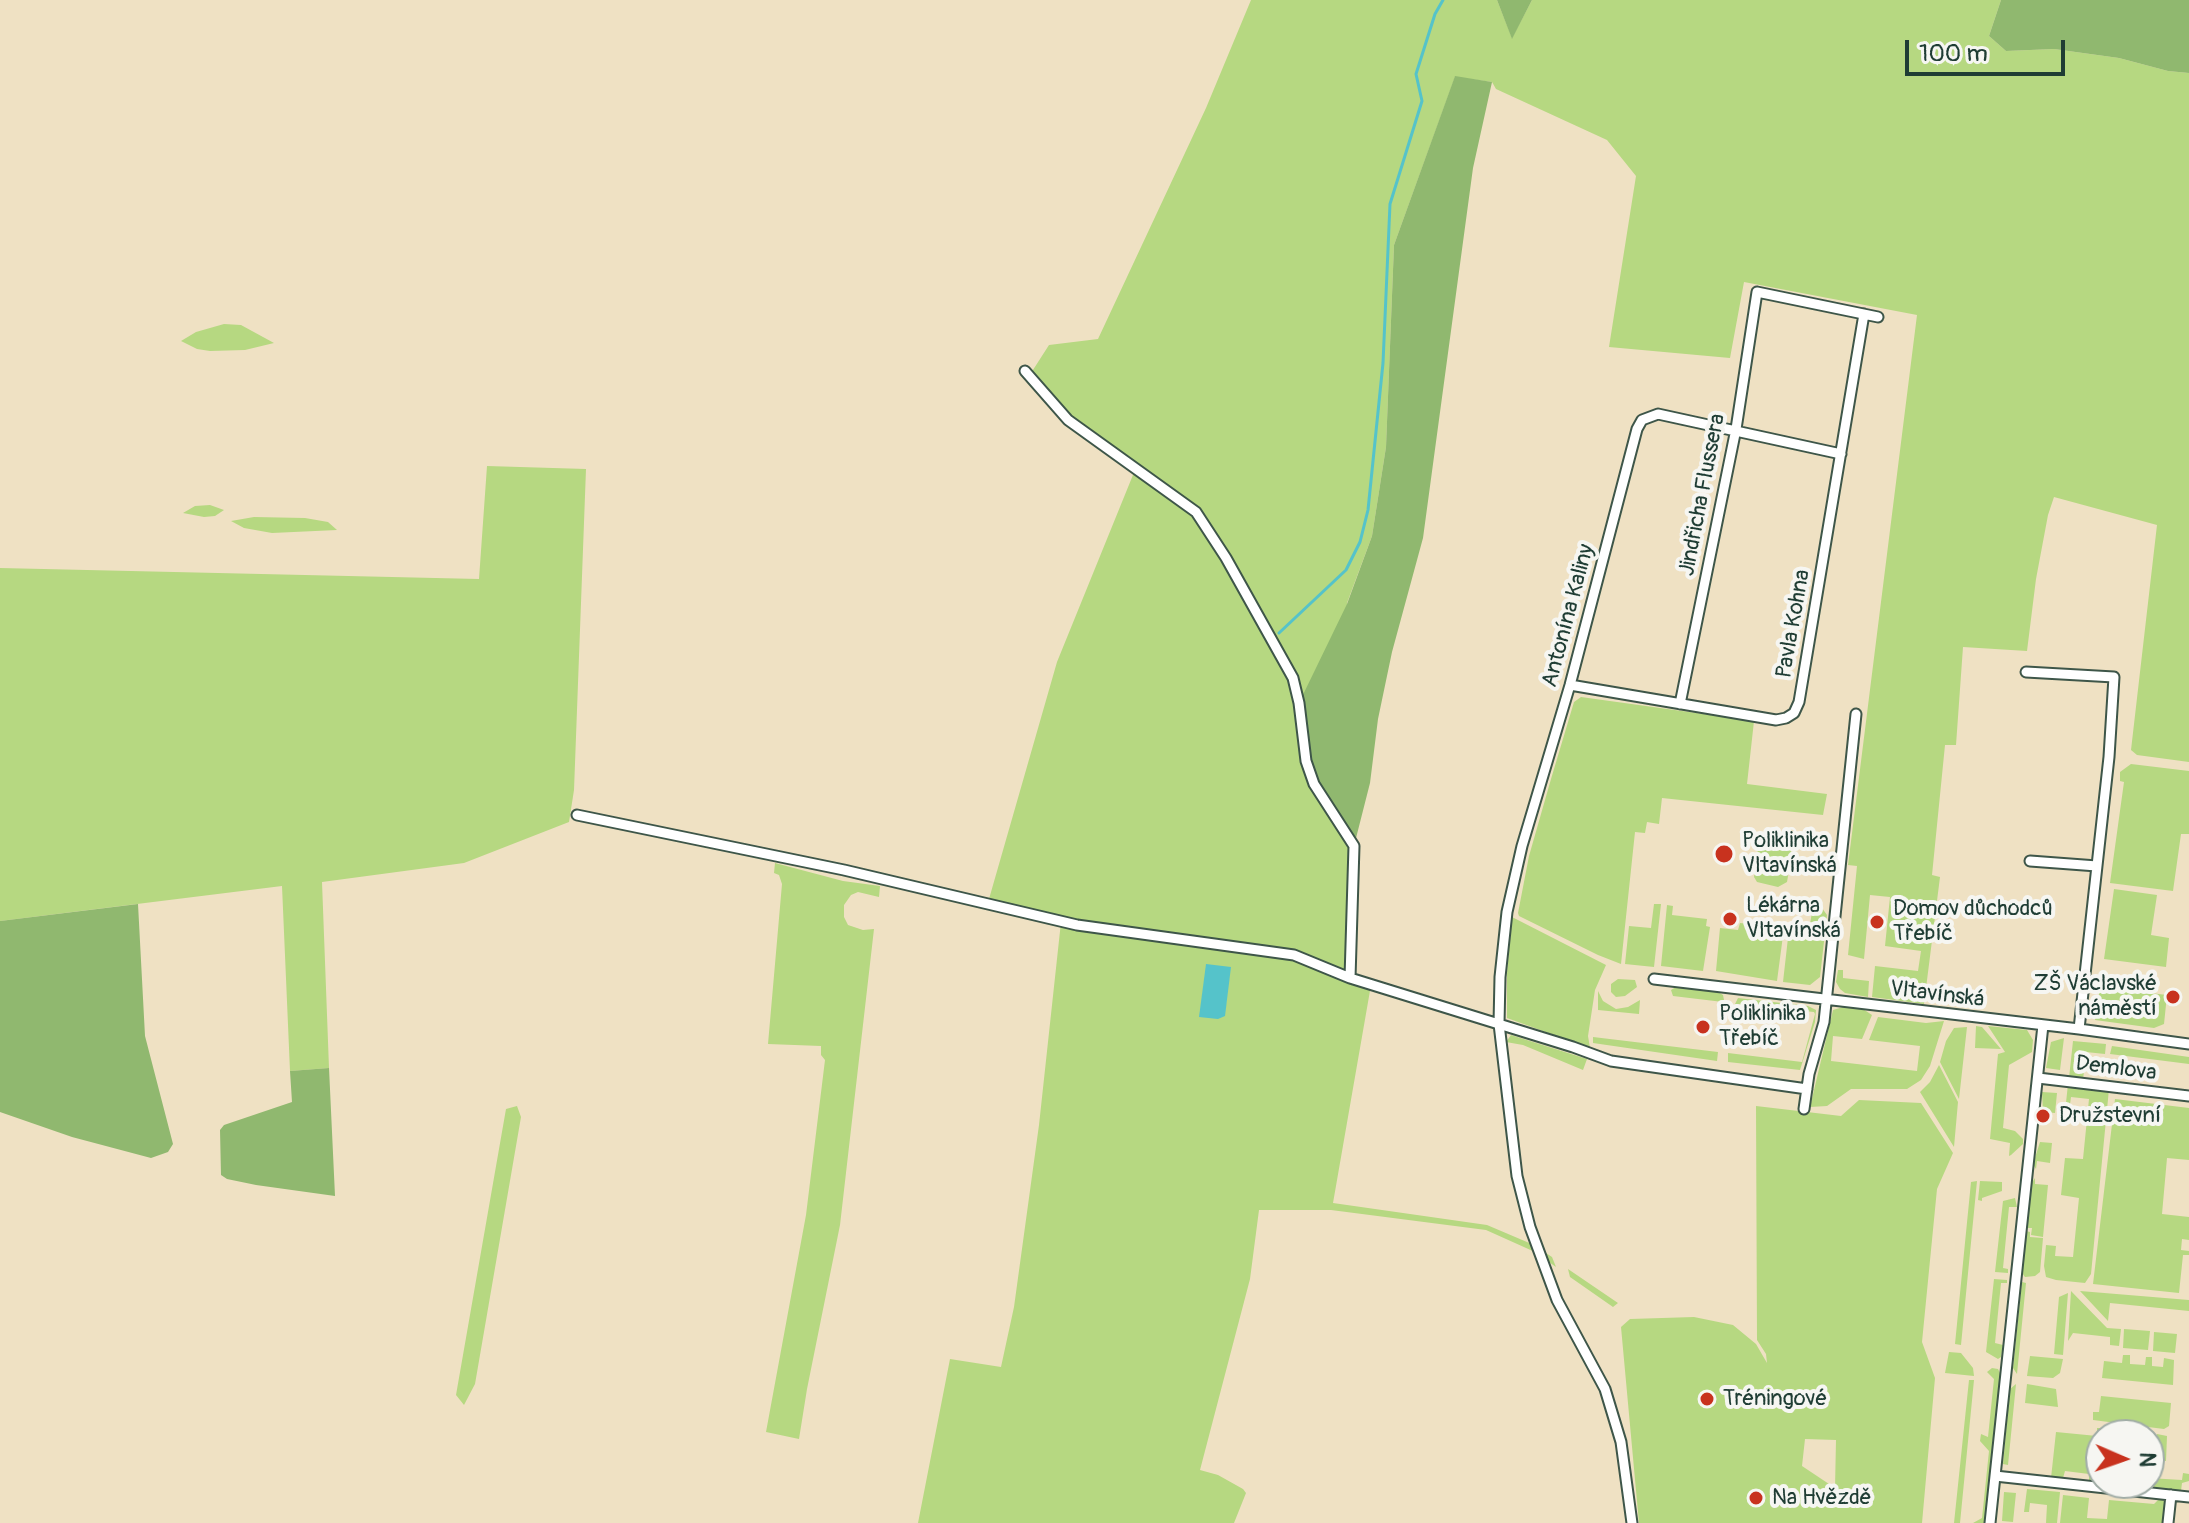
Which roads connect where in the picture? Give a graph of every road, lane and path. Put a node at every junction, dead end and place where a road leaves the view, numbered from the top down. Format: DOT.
graph roads {
  1 [pos="1746,288"];
  2 [pos="1757,292"];
  3 [pos="1864,314"];
  4 [pos="1878,317"];
  5 [pos="1025,371"];
  6 [pos="1736,429"];
  7 [pos="1841,454"];
  8 [pos="2026,672"];
  9 [pos="1570,685"];
  10 [pos="1680,704"];
  11 [pos="1856,714"];
  12 [pos="577,815"];
  13 [pos="2030,861"];
  14 [pos="2097,866"];
  15 [pos="1350,978"];
  16 [pos="1654,979"];
  17 [pos="1826,1000"];
  18 [pos="1499,1024"];
  19 [pos="2043,1025"];
  20 [pos="2079,1029"];
  21 [pos="2189,1044"];
  22 [pos="2038,1078"];
  23 [pos="1807,1089"];
  24 [pos="2189,1096"];
  25 [pos="1804,1109"];
  26 [pos="1995,1476"];
  27 [pos="2171,1495"];
  28 [pos="2189,1497"];
  29 [pos="1632,1523"];
  30 [pos="1990,1523"];
  31 [pos="2168,1523"];
  1 -- 2 [label="street"];
  2 -- 3 [label="street"];
  2 -- 6 [label="street, Jindřicha Flussera"];
  3 -- 4 [label="street"];
  3 -- 7 [label="street, Pavla Kohna"];
  5 -- 15 [label="street"];
  6 -- 7 [label="street, Antonína Kaliny"];
  6 -- 9 [label="street, Antonína Kaliny"];
  6 -- 10 [label="street, Jindřicha Flussera"];
  7 -- 10 [label="street, Pavla Kohna"];
  8 -- 14 [label="street"];
  9 -- 10 [label="street, Pavla Kohna"];
  9 -- 18 [label="street, Antonína Kaliny"];
  11 -- 17 [label="street"];
  12 -- 15 [label="street"];
  13 -- 14 [label="street"];
  14 -- 20 [label="street"];
  15 -- 18 [label="street"];
  16 -- 17 [label="street, Vltavínská"];
  17 -- 19 [label="street, Vltavínská"];
  17 -- 23 [label="street"];
  18 -- 23 [label="street"];
  18 -- 29 [label="street"];
  19 -- 20 [label="street"];
  19 -- 22 [label="street"];
  20 -- 21 [label="street"];
  22 -- 24 [label="street, Demlova"];
  22 -- 26 [label="street"];
  23 -- 25 [label="street"];
  26 -- 27 [label="street"];
  26 -- 30 [label="street"];
  27 -- 28 [label="street"];
  27 -- 31 [label="street"];
}
